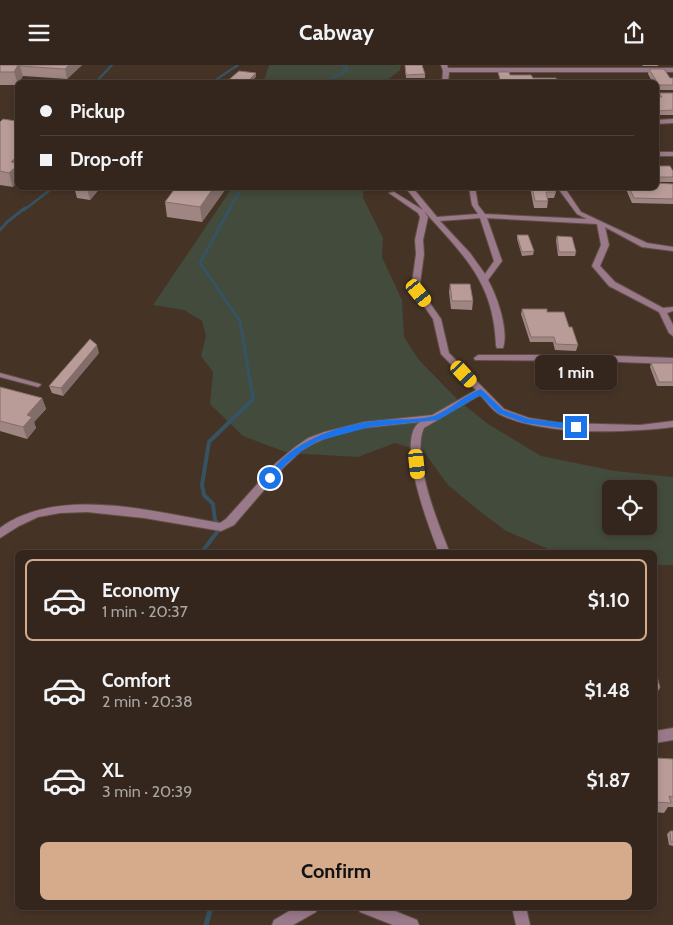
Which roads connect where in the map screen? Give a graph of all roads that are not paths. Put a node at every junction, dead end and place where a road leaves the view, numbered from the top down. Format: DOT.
graph roads {
  1 [pos="445,67"];
  2 [pos="673,70"];
  3 [pos="445,80"];
  4 [pos="673,121"];
  5 [pos="659,122"];
  6 [pos="659,154"];
  7 [pos="673,154"];
  8 [pos="410,190"];
  9 [pos="472,190"];
  10 [pos="562,190"];
  11 [pos="392,193"];
  12 [pos="483,216"];
  13 [pos="436,219"];
  14 [pos="600,222"];
  15 [pos="673,249"];
  16 [pos="484,280"];
  17 [pos="673,309"];
  18 [pos="662,311"];
  19 [pos="673,333"];
  20 [pos="500,346"];
  21 [pos="478,358"];
  22 [pos="673,361"];
  23 [pos="0,375"];
  24 [pos="38,385"];
  25 [pos="481,391"];
  26 [pos="435,418"];
  27 [pos="673,423"];
  28 [pos="0,534"];
  29 [pos="444,550"];
  30 [pos="673,734"];
  31 [pos="657,737"];
  32 [pos="306,910"];
  33 [pos="374,910"];
  34 [pos="520,910"];
  35 [pos="279,925"];
  36 [pos="412,925"];
  37 [pos="523,925"];
  1 -- 2 [label="street"];
  1 -- 3 [label="street"];
  4 -- 5 [label="street"];
  6 -- 7 [label="street"];
  8 -- 13 [label="street"];
  9 -- 12 [label="street"];
  10 -- 14 [label="street"];
  11 -- 25 [label="street"];
  12 -- 13 [label="street"];
  12 -- 14 [label="street"];
  12 -- 16 [label="street"];
  13 -- 16 [label="street"];
  14 -- 15 [label="street"];
  14 -- 18 [label="street"];
  16 -- 20 [label="street"];
  17 -- 18 [label="street"];
  18 -- 19 [label="street"];
  21 -- 22 [label="street"];
  23 -- 24 [label="lane"];
  25 -- 26 [label="street"];
  25 -- 27 [label="street"];
  26 -- 28 [label="street"];
  26 -- 29 [label="street"];
  30 -- 31 [label="street"];
  32 -- 35 [label="street"];
  33 -- 36 [label="street"];
  34 -- 37 [label="street"];
}
